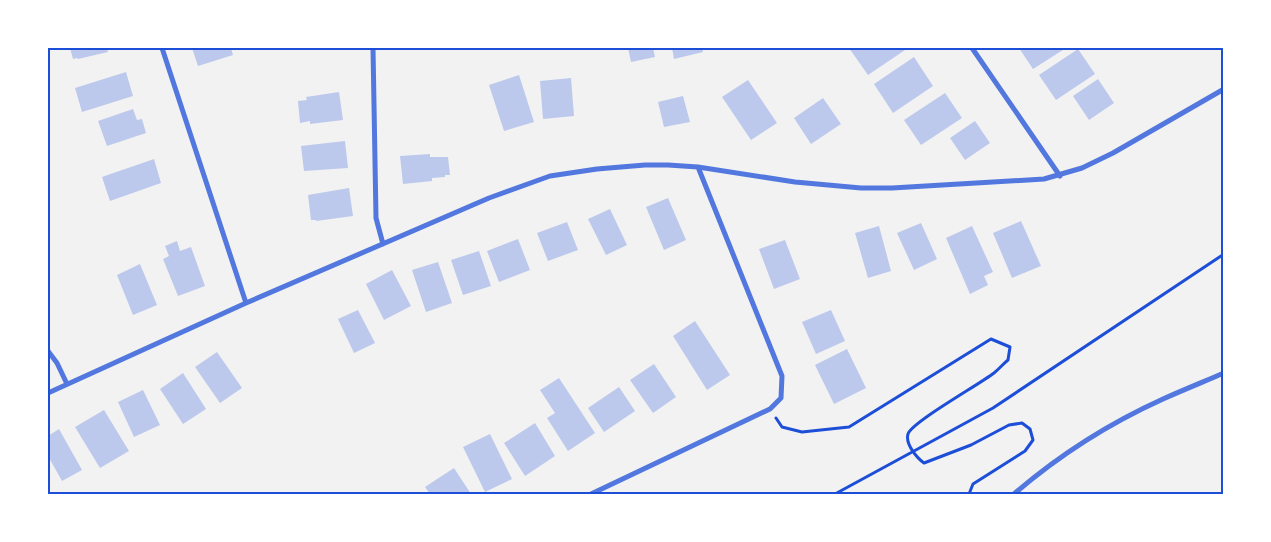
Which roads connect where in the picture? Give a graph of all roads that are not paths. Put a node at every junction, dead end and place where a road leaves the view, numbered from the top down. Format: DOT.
graph roads {
  1 [pos="162,48"];
  2 [pos="373,48"];
  3 [pos="972,48"];
  4 [pos="1224,89"];
  5 [pos="698,168"];
  6 [pos="1060,176"];
  7 [pos="383,244"];
  8 [pos="246,303"];
  9 [pos="48,351"];
  10 [pos="1224,374"];
  11 [pos="67,384"];
  12 [pos="48,393"];
  13 [pos="591,494"];
  14 [pos="1014,494"];
  1 -- 8 [label="street"];
  2 -- 7 [label="street"];
  3 -- 6 [label="street"];
  4 -- 6 [label="street"];
  5 -- 6 [label="street"];
  5 -- 7 [label="street"];
  5 -- 13 [label="street"];
  7 -- 8 [label="street"];
  8 -- 11 [label="street"];
  9 -- 11 [label="street"];
  10 -- 14 [label="street"];
  11 -- 12 [label="street"];
}
